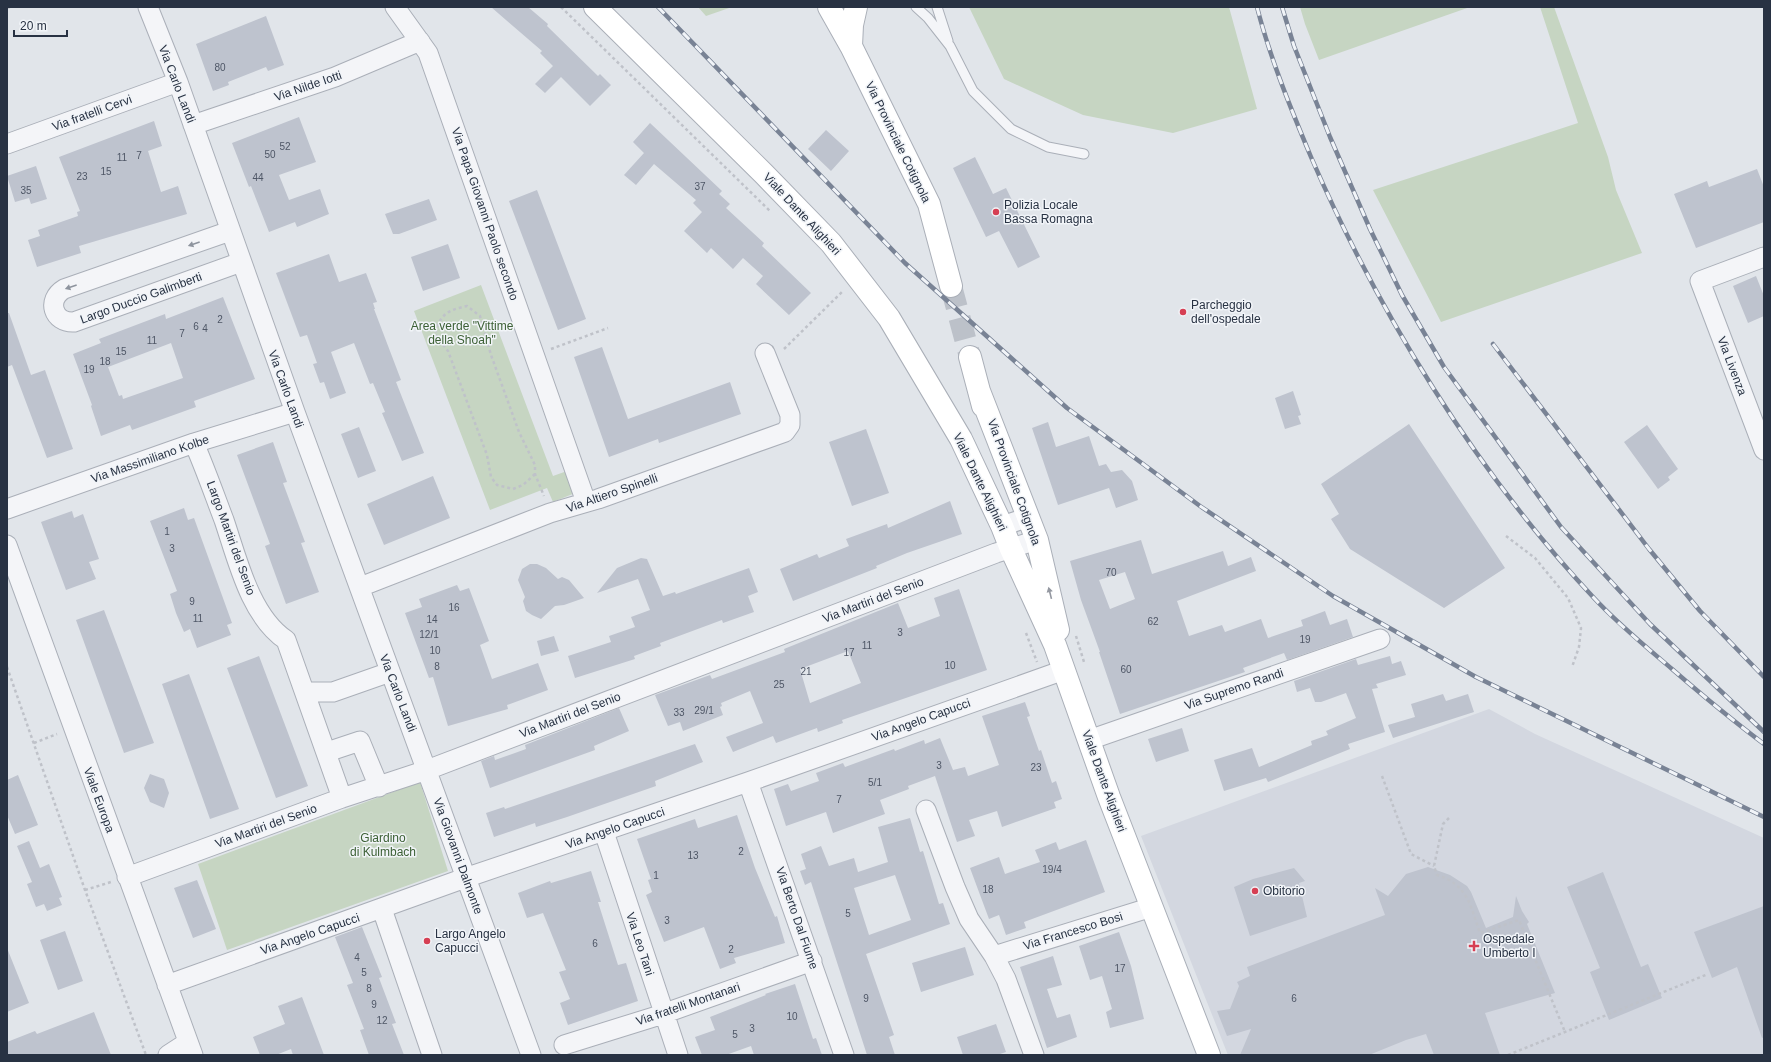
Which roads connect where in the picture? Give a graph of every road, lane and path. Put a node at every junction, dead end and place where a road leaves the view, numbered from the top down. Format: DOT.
graph roads {
  1 [pos="148,7"];
  2 [pos="395,7"];
  3 [pos="561,7"];
  4 [pos="594,7"];
  5 [pos="829,7"];
  6 [pos="856,7"];
  7 [pos="916,7"];
  8 [pos="937,7"];
  9 [pos="420,41"];
  10 [pos="851,46"];
  11 [pos="950,46"];
  12 [pos="178,82"];
  13 [pos="193,125"];
  14 [pos="7,144"];
  15 [pos="1084,154"];
  16 [pos="775,216"];
  17 [pos="230,231"];
  18 [pos="1764,257"];
  19 [pos="241,262"];
  20 [pos="838,285"];
  21 [pos="951,286"];
  22 [pos="843,291"];
  23 [pos="848,297"];
  24 [pos="608,328"];
  25 [pos="534,356"];
  26 [pos="970,357"];
  27 [pos="767,359"];
  28 [pos="979,391"];
  29 [pos="295,412"];
  30 [pos="1759,424"];
  31 [pos="194,443"];
  32 [pos="1764,450"];
  33 [pos="535,474"];
  34 [pos="586,502"];
  35 [pos="7,509"];
  36 [pos="550,514"];
  37 [pos="1029,517"];
  38 [pos="1001,523"];
  39 [pos="1506,536"];
  40 [pos="1036,540"];
  41 [pos="7,545"];
  42 [pos="1011,549"];
  43 [pos="360,587"];
  44 [pos="1024,627"];
  45 [pos="1380,639"];
  46 [pos="1055,645"];
  47 [pos="7,667"];
  48 [pos="1572,667"];
  49 [pos="1064,670"];
  50 [pos="390,672"];
  51 [pos="1043,677"];
  52 [pos="305,692"];
  53 [pos="73,728"];
  54 [pos="1089,740"];
  55 [pos="34,743"];
  56 [pos="327,752"];
  57 [pos="427,770"];
  58 [pos="1382,776"];
  59 [pos="748,782"];
  60 [pos="379,787"];
  61 [pos="342,798"];
  62 [pos="926,810"];
  63 [pos="1450,818"];
  64 [pos="604,832"];
  65 [pos="1434,866"];
  66 [pos="127,877"];
  67 [pos="465,878"];
  68 [pos="85,890"];
  69 [pos="1152,907"];
  70 [pos="382,909"];
  71 [pos="994,956"];
  72 [pos="812,961"];
  73 [pos="1708,974"];
  74 [pos="167,985"];
  75 [pos="663,1014"];
  76 [pos="1565,1032"];
  77 [pos="564,1045"];
  78 [pos="190,1048"];
  79 [pos="146,1055"];
  80 [pos="168,1055"];
  81 [pos="432,1055"];
  82 [pos="531,1055"];
  83 [pos="678,1055"];
  84 [pos="844,1055"];
  85 [pos="1034,1055"];
  86 [pos="1209,1055"];
  87 [pos="1508,1055"];
  1 -- 12 [label="street, Via Carlo Landi"];
  2 -- 9 [label="street, Via Papa Giovanni Paolo secondo"];
  3 -- 16 [label="path"];
  4 -- 38 [label="street, Viale Dante Alighieri"];
  5 -- 10 [label="street, Via Provinciale Cotignola"];
  6 -- 10 [label="street, Via Provinciale Cotignola"];
  7 -- 11 [label="lane"];
  8 -- 11 [label="lane"];
  9 -- 13 [label="street, Via Nilde Iotti"];
  9 -- 25 [label="street, Via Papa Giovanni Paolo secondo"];
  10 -- 21 [label="street, Via Provinciale Cotignola"];
  11 -- 15 [label="lane"];
  12 -- 13 [label="street, Via Carlo Landi"];
  12 -- 14 [label="street, Via fratelli Cervi"];
  13 -- 17 [label="street, Via Carlo Landi"];
  17 -- 19 [label="street, Via Carlo Landi"];
  17 -- 19 [label="street, Largo Duccio Galimberti, one-way"];
  18 -- 30 [label="street, Via Livenza"];
  19 -- 29 [label="street, Via Carlo Landi"];
  20 -- 22 [label="path"];
  22 -- 23 [label="path"];
  22 -- 27 [label="path"];
  24 -- 25 [label="path"];
  25 -- 34 [label="street, Via Papa Giovanni Paolo secondo"];
  26 -- 28 [label="street, Via Provinciale Cotignola"];
  27 -- 34 [label="street, Via Altiero Spinelli"];
  28 -- 37 [label="street, Via Provinciale Cotignola"];
  28 -- 38 [label="street, Via Provinciale Cotignola"];
  29 -- 31 [label="street, Via Massimiliano Kolbe"];
  29 -- 43 [label="street, Via Carlo Landi"];
  30 -- 32 [label="street, Via Livenza"];
  31 -- 35 [label="street, Via Massimiliano Kolbe"];
  31 -- 52 [label="street, Largo Martiri del Senio"];
  33 -- 33 [label="path"];
  33 -- 36 [label="path"];
  34 -- 36 [label="street, Via Altiero Spinelli"];
  36 -- 43 [label="street, Via Altiero Spinelli"];
  37 -- 38 [label="street"];
  37 -- 40 [label="street, Via Provinciale Cotignola"];
  38 -- 42 [label="street, Viale Dante Alighieri"];
  39 -- 48 [label="path"];
  40 -- 42 [label="street, Via Martiri del Senio"];
  46 -- 40 [label="street, Via Provinciale Cotignola, one-way"];
  41 -- 53 [label="street, Viale Europa"];
  42 -- 46 [label="street, Viale Dante Alighieri"];
  42 -- 57 [label="street, Via Martiri del Senio"];
  43 -- 50 [label="street, Via Carlo Landi"];
  44 -- 51 [label="path"];
  45 -- 54 [label="street, Via Supremo Randi"];
  46 -- 49 [label="street, Viale Dante Alighieri"];
  47 -- 55 [label="path"];
  49 -- 51 [label="street, Via Angelo Capucci"];
  49 -- 54 [label="street, Viale Dante Alighieri"];
  50 -- 52 [label="street"];
  50 -- 57 [label="street, Via Carlo Landi"];
  51 -- 59 [label="street, Via Angelo Capucci"];
  52 -- 56 [label="street, Largo Martiri del Senio"];
  53 -- 55 [label="path"];
  53 -- 66 [label="street, Viale Europa"];
  54 -- 69 [label="street, Viale Dante Alighieri"];
  55 -- 68 [label="path"];
  56 -- 60 [label="street"];
  56 -- 61 [label="street, Largo Martiri del Senio"];
  57 -- 60 [label="street, Via Martiri del Senio"];
  57 -- 67 [label="street, Via Giovanni Dalmonte"];
  58 -- 65 [label="path"];
  59 -- 64 [label="street, Via Angelo Capucci"];
  59 -- 72 [label="street, Via Berto Dal Fiume"];
  60 -- 61 [label="street, Via Martiri del Senio"];
  61 -- 66 [label="street, Via Martiri del Senio"];
  62 -- 71 [label="street"];
  63 -- 65 [label="path"];
  64 -- 67 [label="street, Via Angelo Capucci"];
  64 -- 75 [label="street, Via Leo Tani"];
  65 -- 76 [label="path"];
  66 -- 68 [label="path"];
  66 -- 74 [label="street, Viale Europa"];
  67 -- 70 [label="street, Via Angelo Capucci"];
  67 -- 82 [label="street, Via Giovanni Dalmonte"];
  68 -- 79 [label="path"];
  69 -- 71 [label="street, Via Francesco Bosi"];
  69 -- 86 [label="street, Viale Dante Alighieri"];
  70 -- 74 [label="street, Via Angelo Capucci"];
  70 -- 81 [label="street"];
  71 -- 85 [label="street"];
  72 -- 75 [label="street, Via fratelli Montanari"];
  72 -- 84 [label="street, Via Berto Dal Fiume"];
  73 -- 76 [label="path"];
  74 -- 78 [label="street, Viale Europa"];
  75 -- 77 [label="street, Via fratelli Montanari"];
  75 -- 83 [label="street, Via Leo Tani"];
  76 -- 87 [label="path"];
  78 -- 80 [label="street"];
}
